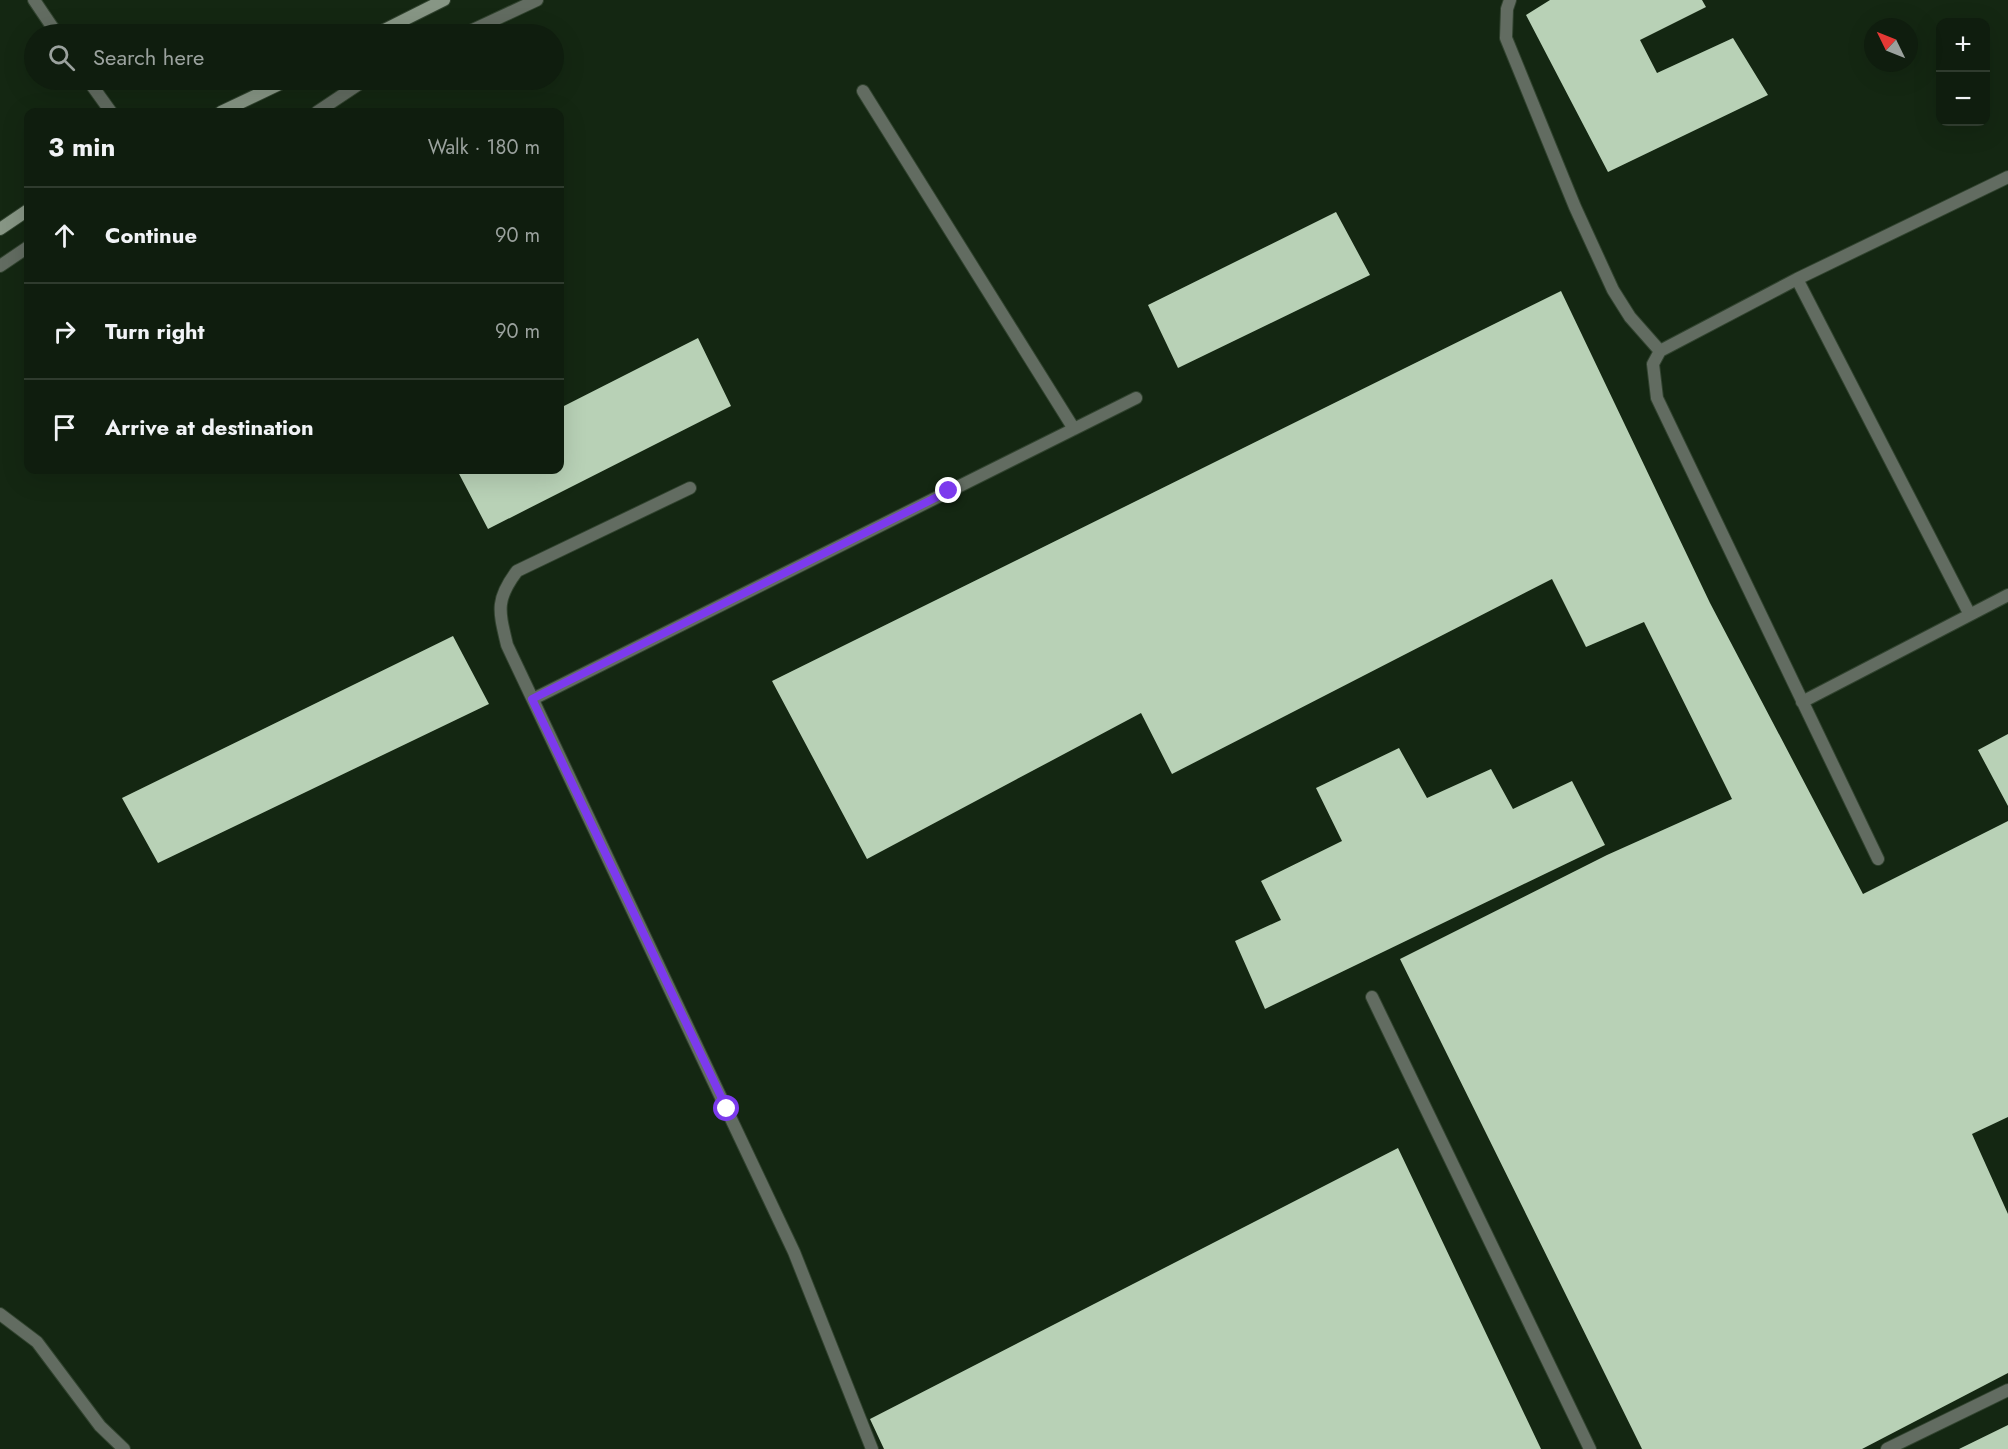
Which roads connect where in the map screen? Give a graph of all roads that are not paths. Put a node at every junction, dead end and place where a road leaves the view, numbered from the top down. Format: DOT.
graph roads {
  1 [pos="34,0"];
  2 [pos="444,0"];
  3 [pos="537,0"];
  4 [pos="1510,0"];
  5 [pos="50,24"];
  6 [pos="396,24"];
  7 [pos="485,24"];
  8 [pos="95,90"];
  9 [pos="267,90"];
  10 [pos="350,90"];
  11 [pos="863,91"];
  12 [pos="108,108"];
  13 [pos="229,108"];
  14 [pos="322,108"];
  15 [pos="2008,177"];
  16 [pos="24,213"];
  17 [pos="0,229"];
  18 [pos="24,250"];
  19 [pos="0,266"];
  20 [pos="1797,279"];
  21 [pos="1660,351"];
  22 [pos="1136,398"];
  23 [pos="1074,429"];
  24 [pos="690,488"];
  25 [pos="2008,595"];
  26 [pos="1969,613"];
  27 [pos="532,699"];
  28 [pos="1802,702"];
  29 [pos="1878,860"];
  30 [pos="1372,997"];
  31 [pos="0,1314"];
  32 [pos="2008,1390"];
  33 [pos="124,1449"];
  34 [pos="872,1449"];
  35 [pos="1590,1449"];
  36 [pos="1887,1449"];
  1 -- 5 [label="street"];
  2 -- 6 [label="street"];
  3 -- 7 [label="street"];
  4 -- 21 [label="street"];
  8 -- 12 [label="street"];
  9 -- 13 [label="street"];
  10 -- 14 [label="street"];
  11 -- 23 [label="street"];
  15 -- 20 [label="street"];
  16 -- 17 [label="street"];
  18 -- 19 [label="street"];
  20 -- 21 [label="street"];
  20 -- 26 [label="street"];
  21 -- 28 [label="street"];
  22 -- 23 [label="street"];
  23 -- 27 [label="street"];
  24 -- 27 [label="street"];
  25 -- 26 [label="street"];
  26 -- 28 [label="street"];
  27 -- 34 [label="street"];
  28 -- 29 [label="street"];
  30 -- 35 [label="street"];
  31 -- 33 [label="street"];
  32 -- 36 [label="street"];
}
